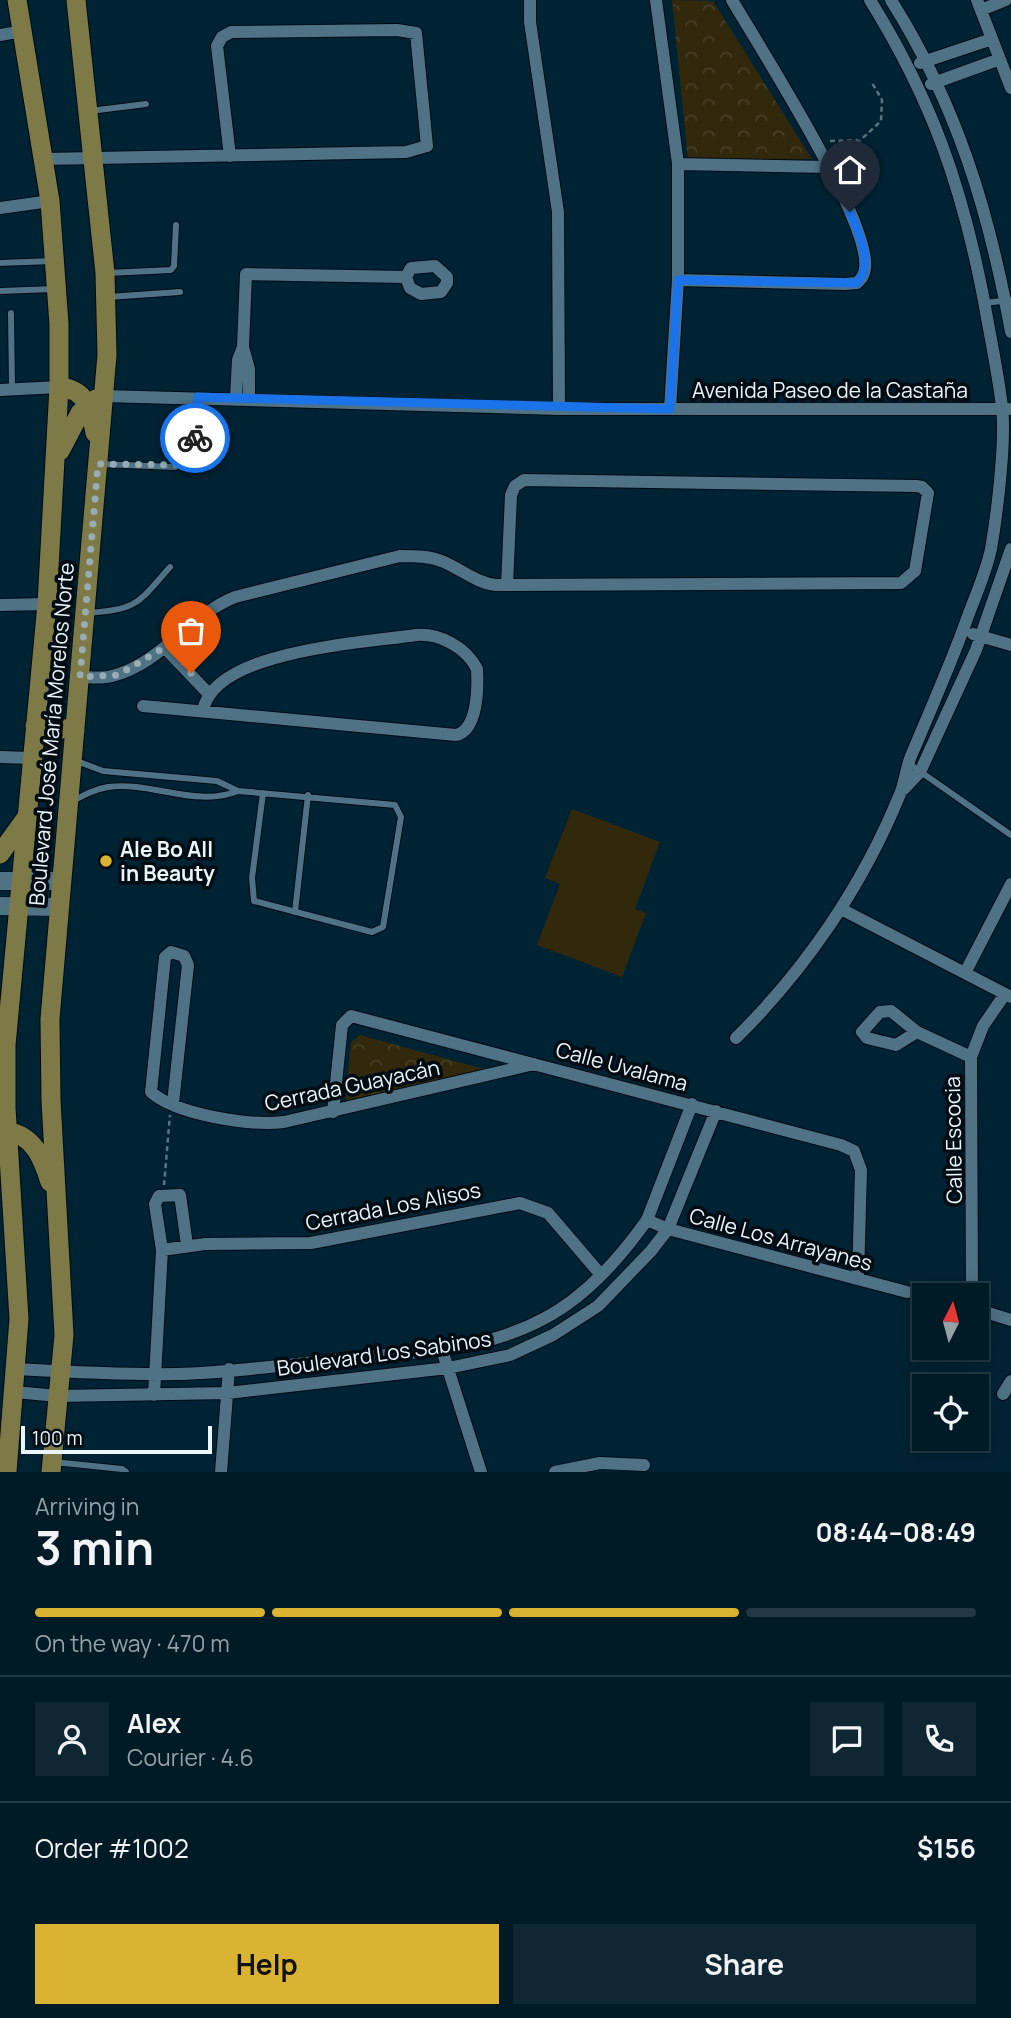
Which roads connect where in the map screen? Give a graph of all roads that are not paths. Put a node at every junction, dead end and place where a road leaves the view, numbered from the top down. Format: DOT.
graph roads {
  1 [pos="17,0"];
  2 [pos="76,0"];
  3 [pos="530,0"];
  4 [pos="656,0"];
  5 [pos="732,0"];
  6 [pos="870,0"];
  7 [pos="891,0"];
  8 [pos="1006,0"];
  9 [pos="979,5"];
  10 [pos="23,31"];
  11 [pos="0,35"];
  12 [pos="992,39"];
  13 [pos="962,49"];
  14 [pos="1000,59"];
  15 [pos="927,61"];
  16 [pos="910,67"];
  17 [pos="972,69"];
  18 [pos="937,81"];
  19 [pos="920,87"];
  20 [pos="1011,88"];
  21 [pos="146,104"];
  22 [pos="88,112"];
  23 [pos="229,156"];
  24 [pos="93,158"];
  25 [pos="44,159"];
  26 [pos="678,164"];
  27 [pos="828,167"];
  28 [pos="50,201"];
  29 [pos="0,208"];
  30 [pos="176,225"];
  31 [pos="54,261"];
  32 [pos="0,263"];
  33 [pos="105,273"];
  34 [pos="406,276"];
  35 [pos="678,280"];
  36 [pos="56,289"];
  37 [pos="0,291"];
  38 [pos="180,292"];
  39 [pos="107,297"];
  40 [pos="1008,300"];
  41 [pos="984,303"];
  42 [pos="11,313"];
  43 [pos="1011,332"];
  44 [pos="59,387"];
  45 [pos="6,390"];
  46 [pos="198,397"];
  47 [pos="242,398"];
  48 [pos="96,400"];
  49 [pos="559,409"];
  50 [pos="670,409"];
  51 [pos="1007,409"];
  52 [pos="98,459"];
  53 [pos="55,461"];
  54 [pos="993,531"];
  55 [pos="1011,549"];
  56 [pos="170,567"];
  57 [pos="507,585"];
  58 [pos="47,604"];
  59 [pos="0,605"];
  60 [pos="85,613"];
  61 [pos="962,630"];
  62 [pos="980,636"];
  63 [pos="169,645"];
  64 [pos="1011,645"];
  65 [pos="80,677"];
  66 [pos="208,693"];
  67 [pos="143,706"];
  68 [pos="203,711"];
  69 [pos="35,726"];
  70 [pos="75,730"];
  71 [pos="0,757"];
  72 [pos="32,758"];
  73 [pos="71,759"];
  74 [pos="908,763"];
  75 [pos="920,772"];
  76 [pos="154,774"];
  77 [pos="152,791"];
  78 [pos="237,791"];
  79 [pos="901,792"];
  80 [pos="263,793"];
  81 [pos="308,795"];
  82 [pos="68,804"];
  83 [pos="27,817"];
  84 [pos="1011,835"];
  85 [pos="0,854"];
  86 [pos="10,881"];
  87 [pos="60,881"];
  88 [pos="1011,884"];
  89 [pos="8,906"];
  90 [pos="58,907"];
  91 [pos="841,909"];
  92 [pos="295,912"];
  93 [pos="0,941"];
  94 [pos="14,966"];
  95 [pos="966,971"];
  96 [pos="1008,995"];
  97 [pos="917,1032"];
  98 [pos="736,1038"];
  99 [pos="3,1049"];
  100 [pos="971,1057"];
  101 [pos="538,1063"];
  102 [pos="173,1103"];
  103 [pos="692,1104"];
  104 [pos="716,1111"];
  105 [pos="333,1112"];
  106 [pos="4,1130"];
  107 [pos="57,1203"];
  108 [pos="3,1205"];
  109 [pos="647,1220"];
  110 [pos="14,1222"];
  111 [pos="668,1229"];
  112 [pos="187,1245"];
  113 [pos="162,1250"];
  114 [pos="601,1275"];
  115 [pos="858,1279"];
  116 [pos="972,1283"];
  117 [pos="907,1292"];
  118 [pos="989,1313"];
  119 [pos="1011,1320"];
  120 [pos="442,1350"];
  121 [pos="448,1368"];
  122 [pos="17,1369"];
  123 [pos="229,1369"];
  124 [pos="61,1371"];
  125 [pos="126,1374"];
  126 [pos="153,1374"];
  127 [pos="1011,1381"];
  128 [pos="15,1392"];
  129 [pos="228,1393"];
  130 [pos="1003,1394"];
  131 [pos="125,1395"];
  132 [pos="153,1395"];
  133 [pos="58,1396"];
  134 [pos="644,1465"];
  135 [pos="51,1467"];
  136 [pos="89,1469"];
  137 [pos="7,1472"];
  138 [pos="125,1472"];
  139 [pos="220,1472"];
  140 [pos="481,1472"];
  141 [pos="555,1472"];
  1 -- 10 [label="main road, Boulevard José María Morelos Norte"];
  2 -- 22 [label="main road, Boulevard José María Morelos Norte"];
  3 -- 49 [label="street"];
  4 -- 26 [label="street"];
  5 -- 27 [label="street"];
  6 -- 16 [label="street"];
  7 -- 15 [label="street"];
  8 -- 9 [label="street"];
  9 -- 12 [label="street"];
  10 -- 11 [label="street"];
  10 -- 25 [label="main road, Boulevard José María Morelos Norte"];
  12 -- 13 [label="street"];
  12 -- 14 [label="street"];
  13 -- 15 [label="street"];
  13 -- 17 [label="street"];
  14 -- 17 [label="street"];
  14 -- 20 [label="street"];
  15 -- 16 [label="street"];
  15 -- 18 [label="street"];
  16 -- 19 [label="street"];
  17 -- 18 [label="street"];
  18 -- 19 [label="street"];
  18 -- 40 [label="street"];
  19 -- 41 [label="street"];
  21 -- 22 [label="lane"];
  22 -- 24 [label="main road, Boulevard José María Morelos Norte"];
  23 -- 23 [label="street"];
  23 -- 24 [label="street"];
  24 -- 25 [label="street"];
  24 -- 33 [label="main road, Boulevard José María Morelos Norte"];
  25 -- 28 [label="main road, Boulevard José María Morelos Norte"];
  26 -- 27 [label="street"];
  26 -- 35 [label="street"];
  27 -- 35 [label="street"];
  28 -- 29 [label="street"];
  28 -- 31 [label="main road, Boulevard José María Morelos Norte"];
  30 -- 33 [label="lane"];
  31 -- 32 [label="lane"];
  31 -- 36 [label="main road, Boulevard José María Morelos Norte"];
  33 -- 39 [label="main road, Boulevard José María Morelos Norte"];
  34 -- 47 [label="street"];
  35 -- 50 [label="street"];
  36 -- 37 [label="lane"];
  36 -- 44 [label="main road, Boulevard José María Morelos Norte"];
  38 -- 39 [label="lane"];
  39 -- 48 [label="main road, Boulevard José María Morelos Norte"];
  40 -- 41 [label="lane"];
  40 -- 43 [label="street"];
  41 -- 51 [label="street"];
  42 -- 45 [label="lane"];
  44 -- 45 [label="street"];
  44 -- 48 [label="main road"];
  44 -- 53 [label="main road, Boulevard José María Morelos Norte"];
  46 -- 47 [label="street, Avenida Paseo de la Castaña"];
  46 -- 48 [label="street, Avenida Paseo de la Castaña"];
  46 -- 52 [label="lane"];
  47 -- 49 [label="street, Avenida Paseo de la Castaña"];
  48 -- 52 [label="main road, Boulevard José María Morelos Norte"];
  48 -- 53 [label="main road"];
  49 -- 50 [label="street, Avenida Paseo de la Castaña"];
  50 -- 51 [label="street, Avenida Paseo de la Castaña"];
  51 -- 54 [label="street"];
  52 -- 60 [label="main road, Boulevard José María Morelos Norte"];
  53 -- 58 [label="main road, Boulevard José María Morelos Norte"];
  54 -- 55 [label="street"];
  54 -- 61 [label="street"];
  55 -- 62 [label="street"];
  56 -- 60 [label="lane"];
  57 -- 57 [label="street"];
  57 -- 63 [label="street"];
  58 -- 59 [label="street"];
  58 -- 69 [label="main road, Boulevard José María Morelos Norte"];
  60 -- 65 [label="main road, Boulevard José María Morelos Norte"];
  61 -- 62 [label="street"];
  61 -- 74 [label="street"];
  62 -- 64 [label="street"];
  62 -- 75 [label="street"];
  63 -- 65 [label="street"];
  63 -- 66 [label="street"];
  65 -- 70 [label="main road, Boulevard José María Morelos Norte"];
  66 -- 68 [label="street"];
  66 -- 68 [label="street"];
  67 -- 68 [label="street"];
  69 -- 70 [label="main road"];
  69 -- 72 [label="main road, Boulevard José María Morelos Norte"];
  70 -- 73 [label="main road, Boulevard José María Morelos Norte"];
  71 -- 72 [label="street"];
  72 -- 83 [label="main road, Boulevard José María Morelos Norte"];
  73 -- 76 [label="lane"];
  73 -- 82 [label="main road, Boulevard José María Morelos Norte"];
  74 -- 75 [label="lane"];
  74 -- 79 [label="street"];
  75 -- 79 [label="street"];
  75 -- 84 [label="lane"];
  76 -- 77 [label="lane"];
  76 -- 78 [label="lane"];
  77 -- 78 [label="lane"];
  77 -- 82 [label="lane"];
  78 -- 80 [label="lane"];
  79 -- 91 [label="street"];
  80 -- 81 [label="lane"];
  80 -- 92 [label="lane"];
  81 -- 92 [label="lane"];
  81 -- 92 [label="lane"];
  82 -- 87 [label="main road, Boulevard José María Morelos Norte"];
  83 -- 85 [label="main road"];
  83 -- 86 [label="main road, Boulevard José María Morelos Norte"];
  86 -- 87 [label="main road"];
  86 -- 89 [label="main road, Boulevard José María Morelos Norte"];
  87 -- 90 [label="main road, Boulevard José María Morelos Norte"];
  88 -- 95 [label="street"];
  89 -- 90 [label="main road"];
  89 -- 94 [label="main road, Boulevard José María Morelos Norte"];
  90 -- 107 [label="main road, Boulevard José María Morelos Norte"];
  91 -- 95 [label="street"];
  91 -- 98 [label="street"];
  93 -- 94 [label="main road"];
  94 -- 99 [label="main road, Boulevard José María Morelos Norte"];
  95 -- 96 [label="street"];
  96 -- 100 [label="street, Calle Escocia"];
  97 -- 100 [label="street"];
  99 -- 106 [label="main road, Boulevard José María Morelos Norte"];
  100 -- 116 [label="street, Calle Escocia"];
  101 -- 103 [label="street, Calle Uvalama"];
  101 -- 105 [label="street, Cerrada Guayacán"];
  101 -- 105 [label="street, Calle Uvalama"];
  102 -- 102 [label="street, Cerrada Guayacán"];
  102 -- 105 [label="street, Cerrada Guayacán"];
  103 -- 104 [label="street, Calle Uvalama"];
  103 -- 109 [label="street, Boulevard Los Sabinos"];
  104 -- 111 [label="street, Boulevard Los Sabinos"];
  104 -- 115 [label="street, Calle Uvalama"];
  106 -- 107 [label="main road"];
  106 -- 110 [label="main road, Boulevard José María Morelos Norte"];
  107 -- 124 [label="main road, Boulevard José María Morelos Norte"];
  108 -- 110 [label="lane"];
  109 -- 111 [label="street, Calle Los Arrayanes"];
  109 -- 114 [label="street, Boulevard Los Sabinos"];
  110 -- 122 [label="main road, Boulevard José María Morelos Norte"];
  111 -- 115 [label="street, Calle Los Arrayanes"];
  111 -- 121 [label="street, Boulevard Los Sabinos"];
  112 -- 113 [label="street, Cerrada Los Alisos"];
  112 -- 113 [label="street"];
  112 -- 114 [label="street, Cerrada Los Alisos"];
  113 -- 126 [label="street"];
  114 -- 120 [label="street, Boulevard Los Sabinos"];
  115 -- 117 [label="street, Calle Los Arrayanes"];
  118 -- 119 [label="street"];
  120 -- 121 [label="street"];
  120 -- 123 [label="street, Boulevard Los Sabinos"];
  121 -- 129 [label="street, Boulevard Los Sabinos"];
  121 -- 140 [label="street"];
  122 -- 124 [label="street, Boulevard Los Sabinos"];
  122 -- 128 [label="main road, Boulevard José María Morelos Norte"];
  123 -- 126 [label="street, Boulevard Los Sabinos"];
  123 -- 129 [label="street"];
  124 -- 125 [label="street, Boulevard Los Sabinos"];
  124 -- 133 [label="main road, Boulevard José María Morelos Norte"];
  125 -- 126 [label="street, Boulevard Los Sabinos"];
  125 -- 131 [label="street"];
  126 -- 132 [label="street"];
  127 -- 130 [label="street"];
  128 -- 133 [label="street, Boulevard Los Sabinos"];
  128 -- 137 [label="main road, Boulevard José María Morelos Norte"];
  129 -- 132 [label="street, Boulevard Los Sabinos"];
  129 -- 139 [label="street"];
  131 -- 132 [label="street, Boulevard Los Sabinos"];
  131 -- 133 [label="street, Boulevard Los Sabinos"];
  133 -- 135 [label="main road, Boulevard José María Morelos Norte"];
  134 -- 141 [label="street"];
  135 -- 136 [label="lane"];
  136 -- 138 [label="lane"];
}
